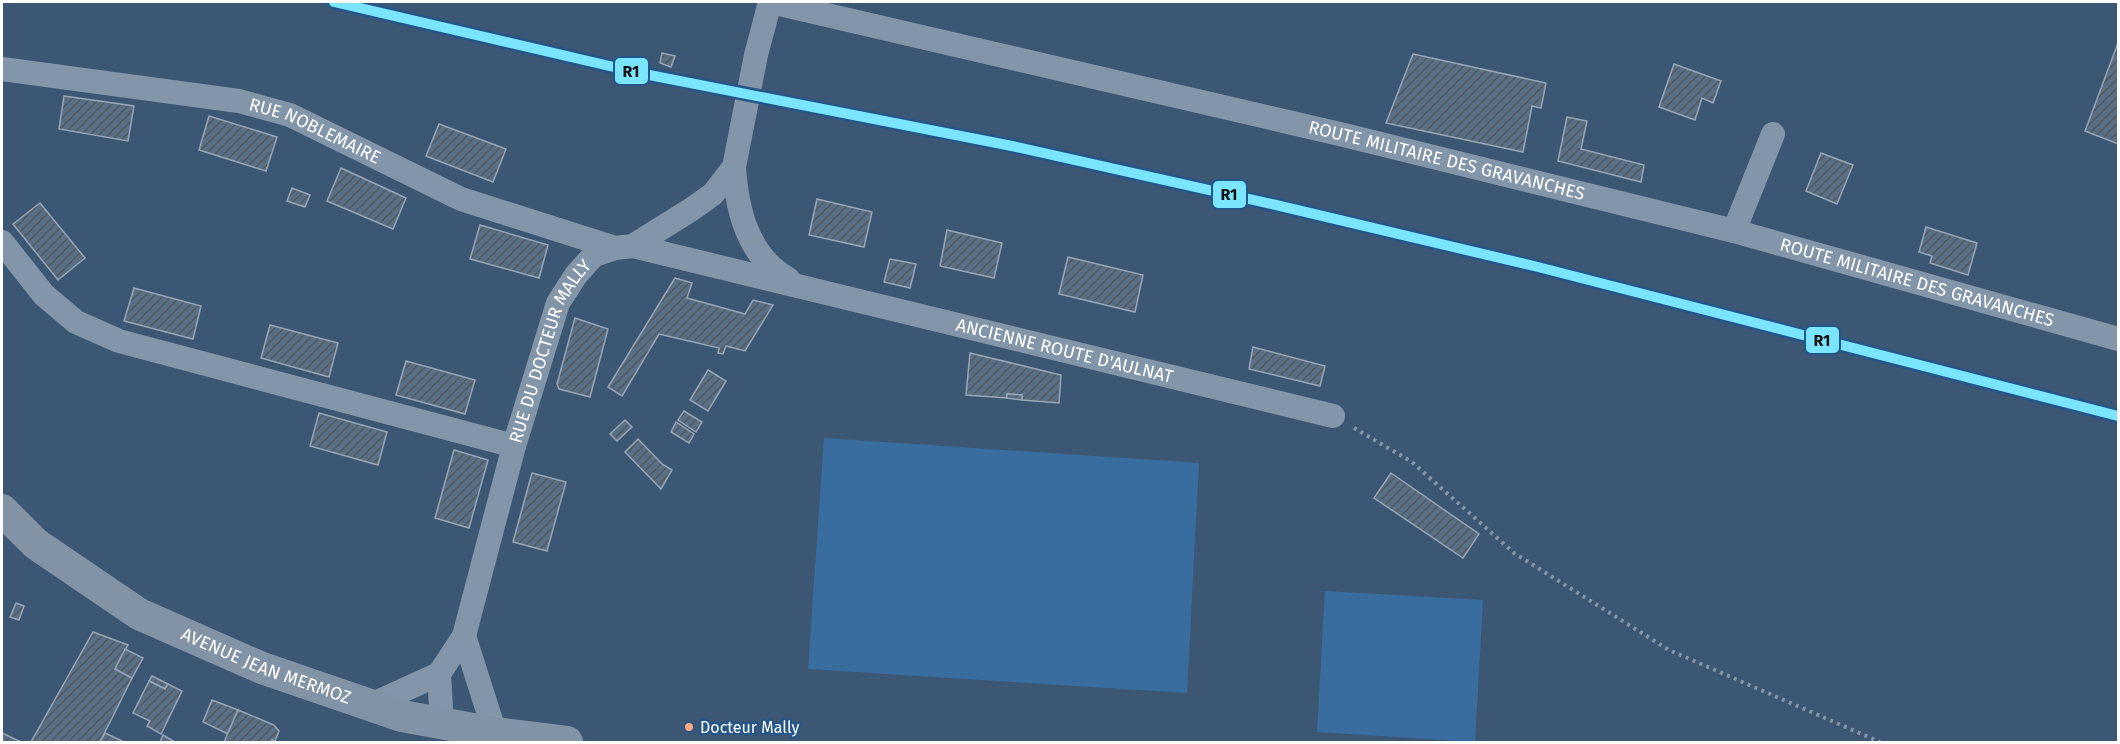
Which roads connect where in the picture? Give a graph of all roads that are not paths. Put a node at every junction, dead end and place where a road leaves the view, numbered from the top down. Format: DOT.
graph roads {
  1 [pos="771,2"];
  2 [pos="2,69"];
  3 [pos="1773,134"];
  4 [pos="737,157"];
  5 [pos="1734,231"];
  6 [pos="2,242"];
  7 [pos="624,247"];
  8 [pos="798,285"];
  9 [pos="2118,339"];
  10 [pos="1333,416"];
  11 [pos="514,446"];
  12 [pos="2,510"];
  13 [pos="2,525"];
  14 [pos="36,544"];
  15 [pos="464,636"];
  16 [pos="439,674"];
  17 [pos="371,705"];
  18 [pos="442,724"];
  19 [pos="498,738"];
  20 [pos="567,742"];
  1 -- 4 [label="street"];
  1 -- 5 [label="street, ROUTE MILITAIRE DES GRAVANCHES"];
  2 -- 7 [label="street, RUE NOBLEMAIRE"];
  3 -- 5 [label="street"];
  4 -- 7 [label="street, RUE DU DOCTEUR MALLY"];
  4 -- 8 [label="street, ANCIENNE ROUTE D'AULNAT"];
  5 -- 9 [label="street, ROUTE MILITAIRE DES GRAVANCHES"];
  6 -- 11 [label="street"];
  7 -- 8 [label="street, ANCIENNE ROUTE D'AULNAT"];
  7 -- 11 [label="street, RUE DU DOCTEUR MALLY"];
  8 -- 10 [label="street, ANCIENNE ROUTE D'AULNAT"];
  11 -- 15 [label="street, RUE DU DOCTEUR MALLY"];
  12 -- 14 [label="main road, AVENUE JEAN MERMOZ"];
  13 -- 14 [label="main road"];
  14 -- 17 [label="main road, AVENUE JEAN MERMOZ"];
  15 -- 16 [label="street, RUE DU DOCTEUR MALLY"];
  15 -- 19 [label="street"];
  16 -- 17 [label="street"];
  16 -- 18 [label="street"];
  17 -- 18 [label="main road, AVENUE JEAN MERMOZ"];
  18 -- 19 [label="main road, AVENUE JEAN MERMOZ"];
  19 -- 20 [label="main road, AVENUE JEAN MERMOZ"];
}
